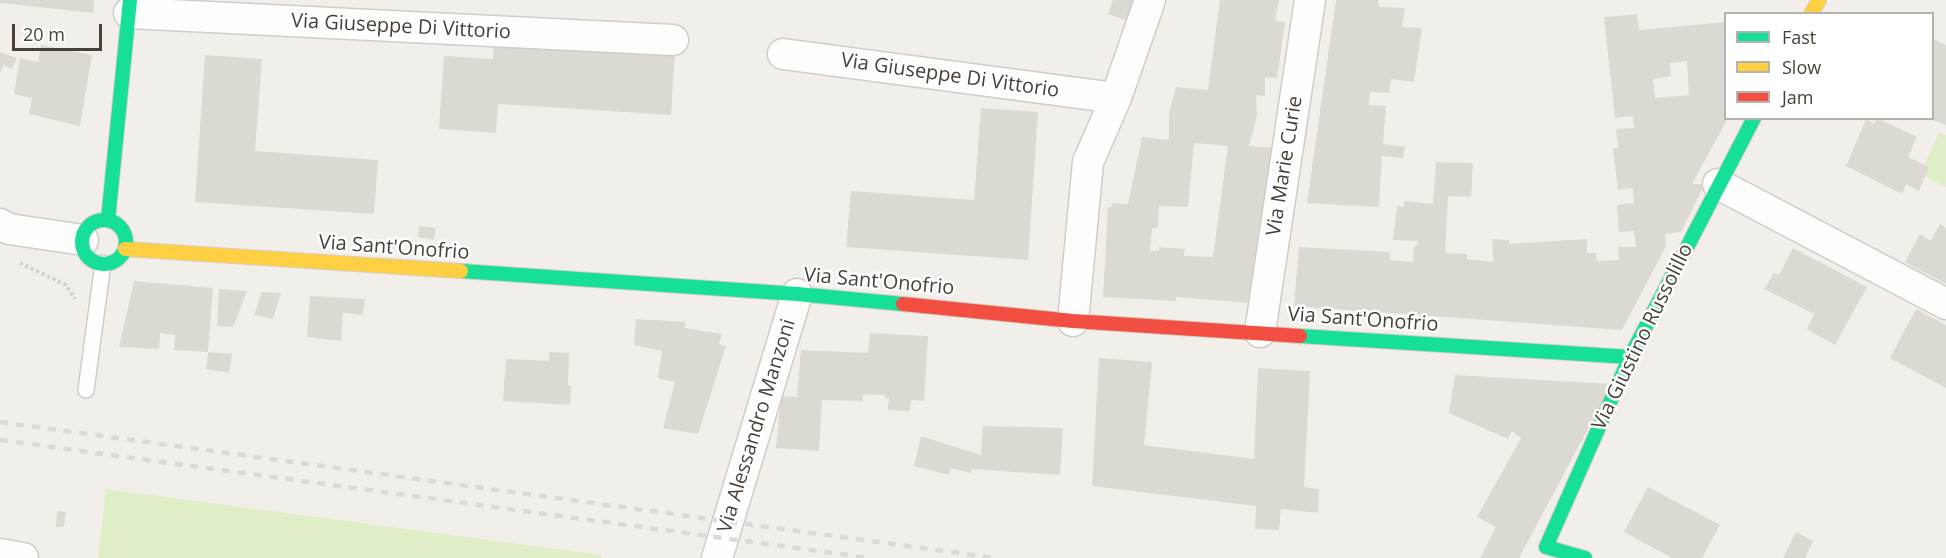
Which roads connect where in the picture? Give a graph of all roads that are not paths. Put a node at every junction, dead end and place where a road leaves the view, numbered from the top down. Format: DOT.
graph roads {
  1 [pos="1150,0"];
  2 [pos="1311,0"];
  3 [pos="129,7"];
  4 [pos="673,40"];
  5 [pos="783,54"];
  6 [pos="1116,98"];
  7 [pos="1753,120"];
  8 [pos="1718,184"];
  9 [pos="108,220"];
  10 [pos="0,224"];
  11 [pos="83,240"];
  12 [pos="125,249"];
  13 [pos="103,263"];
  14 [pos="797,294"];
  15 [pos="1946,304"];
  16 [pos="1073,321"];
  17 [pos="1260,332"];
  18 [pos="1630,357"];
  19 [pos="86,390"];
  20 [pos="1542,552"];
  21 [pos="0,554"];
  22 [pos="23,558"];
  23 [pos="717,558"];
  24 [pos="1585,558"];
  1 -- 6 [label="street"];
  2 -- 17 [label="street, Via Marie Curie"];
  3 -- 4 [label="street, Via Giuseppe Di Vittorio"];
  3 -- 9 [label="street"];
  5 -- 6 [label="street, Via Giuseppe Di Vittorio"];
  6 -- 16 [label="street"];
  7 -- 8 [label="street, Via Giustino Russolillo"];
  8 -- 15 [label="street"];
  8 -- 18 [label="street, Via Giustino Russolillo"];
  9 -- 11 [label="street"];
  9 -- 12 [label="street"];
  10 -- 11 [label="street"];
  11 -- 13 [label="street"];
  12 -- 13 [label="street"];
  12 -- 14 [label="street, Via Sant'Onofrio"];
  13 -- 19 [label="lane"];
  14 -- 16 [label="street, Via Sant'Onofrio"];
  14 -- 23 [label="street, Via Alessandro Manzoni"];
  16 -- 17 [label="street, Via Sant'Onofrio"];
  17 -- 18 [label="street, Via Sant'Onofrio"];
  18 -- 20 [label="street, Via Giustino Russolillo"];
  20 -- 24 [label="street"];
  21 -- 22 [label="street"];
}
